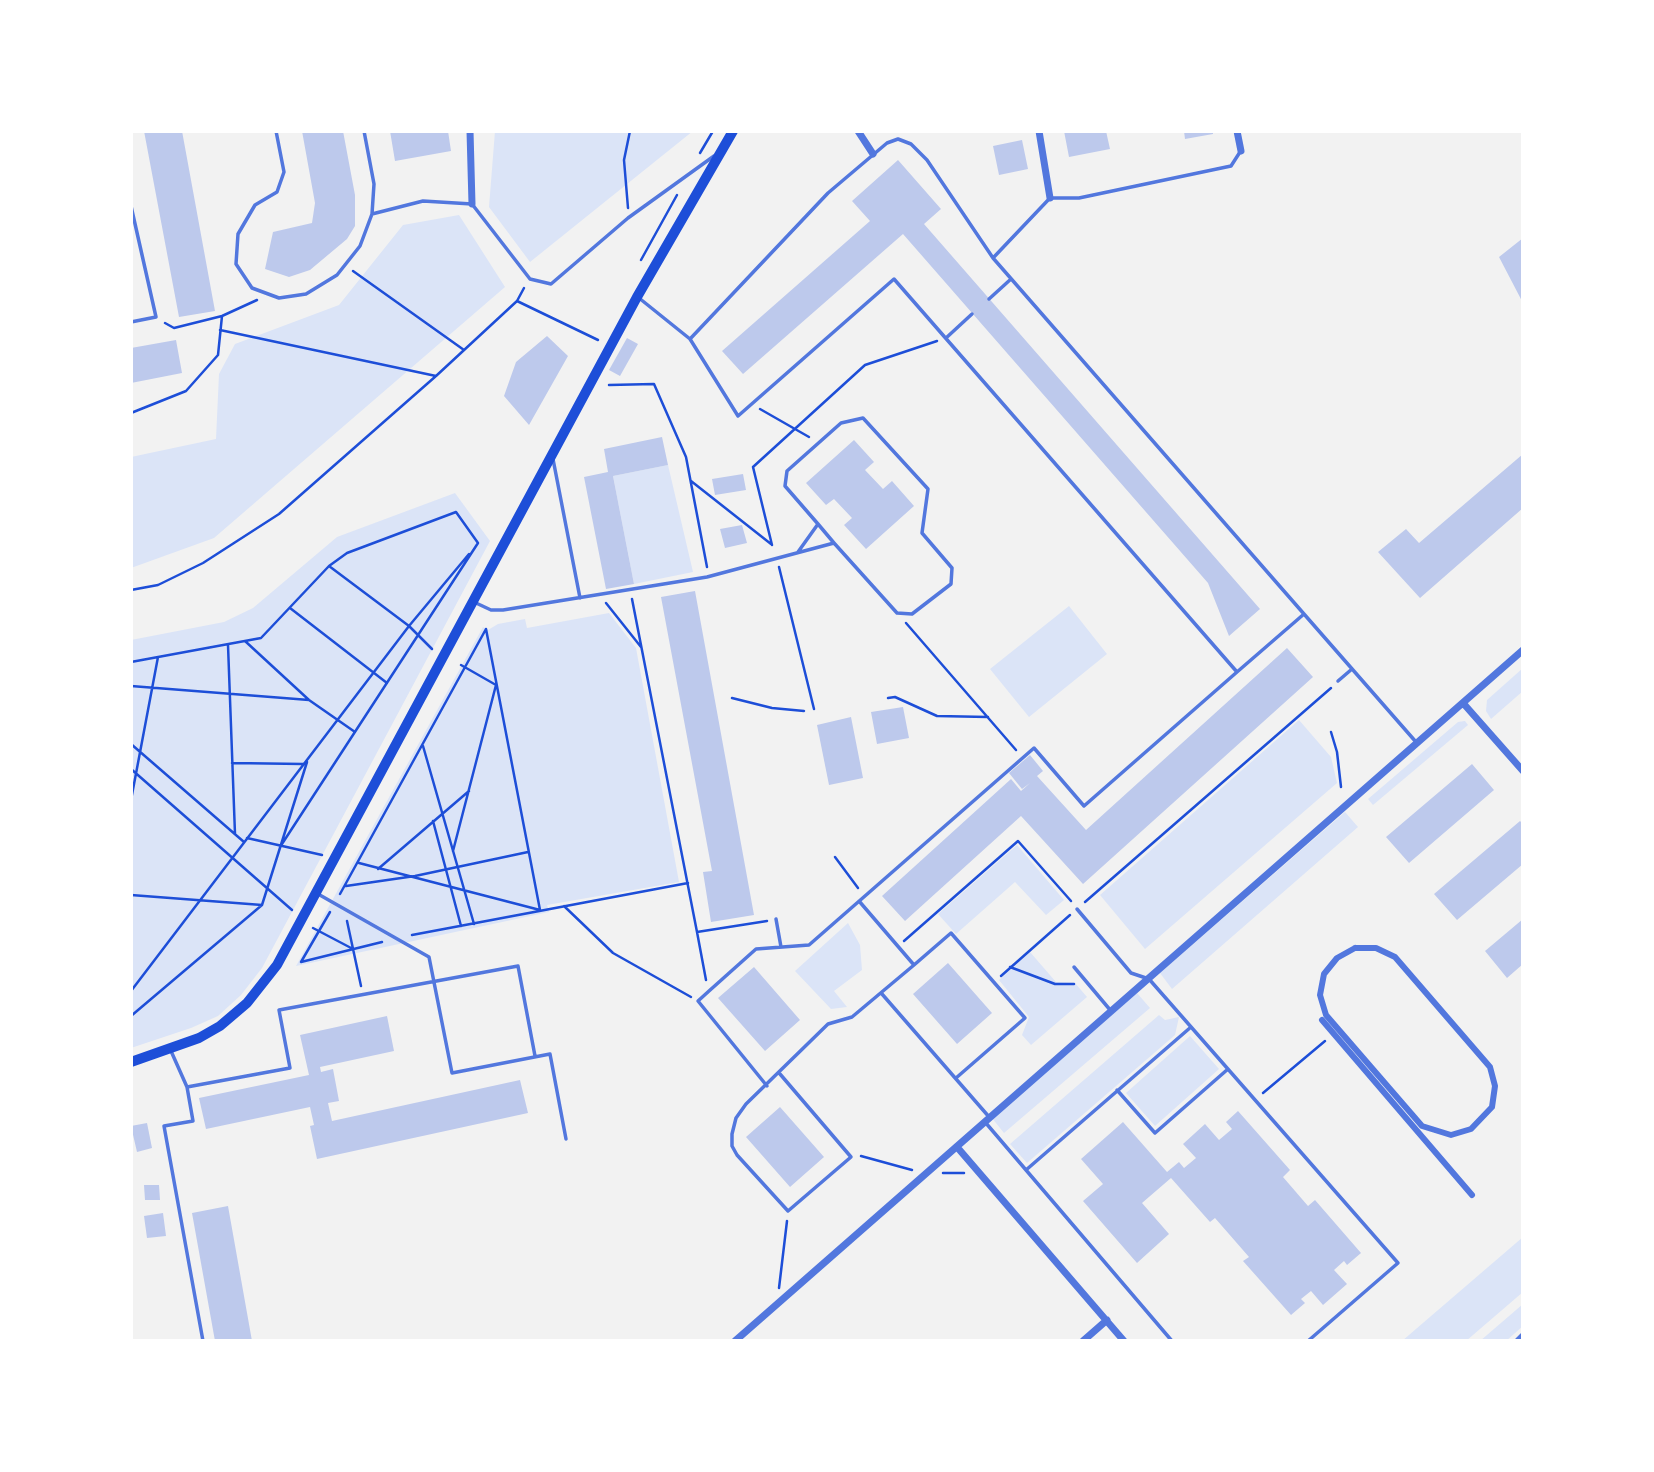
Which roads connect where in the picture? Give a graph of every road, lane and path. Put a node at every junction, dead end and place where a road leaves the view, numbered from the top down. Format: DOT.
graph roads {
  1 [pos="276,131"];
  2 [pos="364,131"];
  3 [pos="470,131"];
  4 [pos="630,131"];
  5 [pos="733,131"];
  6 [pos="858,131"];
  7 [pos="1039,131"];
  8 [pos="1237,131"];
  9 [pos="722,151"];
  10 [pos="1241,151"];
  11 [pos="873,154"];
  12 [pos="1050,198"];
  13 [pos="472,204"];
  14 [pos="131,206"];
  15 [pos="372,214"];
  16 [pos="628,218"];
  17 [pos="993,258"];
  18 [pos="344,265"];
  19 [pos="530,279"];
  20 [pos="1011,279"];
  21 [pos="270,295"];
  22 [pos="637,297"];
  23 [pos="989,299"];
  24 [pos="517,301"];
  25 [pos="972,314"];
  26 [pos="222,316"];
  27 [pos="156,317"];
  28 [pos="131,322"];
  29 [pos="220,330"];
  30 [pos="946,338"];
  31 [pos="690,339"];
  32 [pos="598,341"];
  33 [pos="464,350"];
  34 [pos="436,376"];
  35 [pos="609,385"];
  36 [pos="751,404"];
  37 [pos="131,412"];
  38 [pos="794,428"];
  39 [pos="819,443"];
  40 [pos="552,455"];
  41 [pos="691,481"];
  42 [pos="818,524"];
  43 [pos="478,543"];
  44 [pos="834,543"];
  45 [pos="798,552"];
  46 [pos="776,557"];
  47 [pos="329,566"];
  48 [pos="707,577"];
  49 [pos="630,589"];
  50 [pos="131,590"];
  51 [pos="580,598"];
  52 [pos="604,600"];
  53 [pos="475,603"];
  54 [pos="289,608"];
  55 [pos="897,613"];
  56 [pos="1304,614"];
  57 [pos="409,626"];
  58 [pos="418,636"];
  59 [pos="245,641"];
  60 [pos="228,645"];
  61 [pos="641,648"];
  62 [pos="432,649"];
  63 [pos="1523,650"];
  64 [pos="158,657"];
  65 [pos="131,662"];
  66 [pos="461,665"];
  67 [pos="466,667"];
  68 [pos="1352,669"];
  69 [pos="373,672"];
  70 [pos="1237,672"];
  71 [pos="1338,681"];
  72 [pos="387,683"];
  73 [pos="496,685"];
  74 [pos="131,686"];
  75 [pos="153,688"];
  76 [pos="230,694"];
  77 [pos="732,698"];
  78 [pos="888,698"];
  79 [pos="309,700"];
  80 [pos="1463,702"];
  81 [pos="814,709"];
  82 [pos="804,711"];
  83 [pos="988,717"];
  84 [pos="338,719"];
  85 [pos="355,732"];
  86 [pos="1331,732"];
  87 [pos="1417,743"];
  88 [pos="131,744"];
  89 [pos="423,746"];
  90 [pos="140,752"];
  91 [pos="308,758"];
  92 [pos="1023,758"];
  93 [pos="232,763"];
  94 [pos="304,764"];
  95 [pos="131,769"];
  96 [pos="1523,771"];
  97 [pos="137,774"];
  98 [pos="1341,787"];
  99 [pos="470,791"];
  100 [pos="131,800"];
  101 [pos="443,813"];
  102 [pos="433,821"];
  103 [pos="235,834"];
  104 [pos="247,838"];
  105 [pos="244,842"];
  106 [pos="280,846"];
  107 [pos="453,851"];
  108 [pos="528,852"];
  109 [pos="233,858"];
  110 [pos="835,858"];
  111 [pos="335,859"];
  112 [pos="358,862"];
  113 [pos="457,865"];
  114 [pos="378,869"];
  115 [pos="446,869"];
  116 [pos="415,876"];
  117 [pos="688,883"];
  118 [pos="450,885"];
  119 [pos="345,886"];
  120 [pos="268,888"];
  121 [pos="463,889"];
  122 [pos="317,893"];
  123 [pos="131,895"];
  124 [pos="864,896"];
  125 [pos="202,901"];
  126 [pos="859,901"];
  127 [pos="335,902"];
  128 [pos="262,905"];
  129 [pos="564,906"];
  130 [pos="344,907"];
  131 [pos="1077,909"];
  132 [pos="540,910"];
  133 [pos="776,919"];
  134 [pos="474,925"];
  135 [pos="461,927"];
  136 [pos="319,931"];
  137 [pos="697,932"];
  138 [pos="398,938"];
  139 [pos="898,946"];
  140 [pos="781,947"];
  141 [pos="353,949"];
  142 [pos="914,965"];
  143 [pos="1010,967"];
  144 [pos="1074,967"];
  145 [pos="1149,979"];
  146 [pos="434,982"];
  147 [pos="993,982"];
  148 [pos="1089,985"];
  149 [pos="131,991"];
  150 [pos="709,991"];
  151 [pos="882,994"];
  152 [pos="362,995"];
  153 [pos="698,1001"];
  154 [pos="131,1009"];
  155 [pos="1112,1011"];
  156 [pos="135,1013"];
  157 [pos="131,1016"];
  158 [pos="1322,1020"];
  159 [pos="1332,1024"];
  160 [pos="1191,1027"];
  161 [pos="1334,1033"];
  162 [pos="170,1049"];
  163 [pos="535,1056"];
  164 [pos="131,1062"];
  165 [pos="1228,1069"];
  166 [pos="780,1074"];
  167 [pos="956,1078"];
  168 [pos="767,1086"];
  169 [pos="187,1087"];
  170 [pos="1117,1090"];
  171 [pos="1255,1100"];
  172 [pos="988,1120"];
  173 [pos="566,1139"];
  174 [pos="957,1147"];
  175 [pos="851,1157"];
  176 [pos="1026,1170"];
  177 [pos="967,1173"];
  178 [pos="927,1174"];
  179 [pos="1472,1195"];
  180 [pos="788,1211"];
  181 [pos="776,1306"];
  182 [pos="1107,1321"];
  183 [pos="1523,1336"];
  184 [pos="203,1341"];
  185 [pos="735,1341"];
  186 [pos="1083,1341"];
  187 [pos="1124,1341"];
  188 [pos="1172,1341"];
  189 [pos="1308,1341"];
  190 [pos="1518,1341"];
  1 -- 21 [label="lane"];
  2 -- 15 [label="lane"];
  3 -- 13 [label="street"];
  4 -- 16 [label="path"];
  5 -- 9 [label="main road"];
  6 -- 11 [label="street"];
  7 -- 12 [label="street"];
  8 -- 10 [label="street"];
  9 -- 16 [label="lane"];
  9 -- 22 [label="main road"];
  10 -- 12 [label="lane"];
  11 -- 17 [label="lane"];
  11 -- 31 [label="lane"];
  12 -- 17 [label="lane"];
  13 -- 15 [label="lane"];
  13 -- 19 [label="lane"];
  14 -- 27 [label="lane"];
  15 -- 18 [label="lane"];
  16 -- 19 [label="lane"];
  17 -- 20 [label="lane"];
  18 -- 21 [label="lane"];
  18 -- 33 [label="path"];
  19 -- 24 [label="path"];
  20 -- 23 [label="lane"];
  20 -- 56 [label="lane"];
  21 -- 26 [label="path"];
  22 -- 31 [label="lane"];
  22 -- 40 [label="main road"];
  24 -- 32 [label="path"];
  24 -- 33 [label="path"];
  25 -- 30 [label="lane"];
  26 -- 27 [label="path"];
  26 -- 29 [label="path"];
  27 -- 28 [label="lane"];
  29 -- 34 [label="path"];
  29 -- 37 [label="path"];
  30 -- 36 [label="lane"];
  30 -- 38 [label="path"];
  30 -- 70 [label="lane"];
  31 -- 36 [label="lane"];
  33 -- 34 [label="path"];
  34 -- 50 [label="path"];
  35 -- 41 [label="path"];
  36 -- 38 [label="path"];
  38 -- 39 [label="path"];
  38 -- 41 [label="path"];
  39 -- 42 [label="lane"];
  39 -- 55 [label="lane"];
  40 -- 51 [label="lane"];
  40 -- 53 [label="main road"];
  41 -- 48 [label="path"];
  42 -- 44 [label="lane"];
  42 -- 45 [label="lane"];
  43 -- 47 [label="path"];
  43 -- 57 [label="path"];
  43 -- 58 [label="path"];
  44 -- 45 [label="lane"];
  44 -- 55 [label="lane"];
  45 -- 46 [label="lane"];
  46 -- 48 [label="lane"];
  46 -- 81 [label="path"];
  47 -- 54 [label="path"];
  47 -- 57 [label="path"];
  48 -- 49 [label="lane"];
  49 -- 51 [label="lane"];
  49 -- 61 [label="path"];
  51 -- 53 [label="lane"];
  52 -- 61 [label="path"];
  53 -- 111 [label="main road"];
  54 -- 59 [label="path"];
  54 -- 69 [label="path"];
  55 -- 83 [label="path"];
  56 -- 68 [label="lane"];
  56 -- 70 [label="lane"];
  57 -- 58 [label="path"];
  57 -- 69 [label="path"];
  58 -- 62 [label="path"];
  58 -- 72 [label="path"];
  59 -- 60 [label="path"];
  59 -- 79 [label="path"];
  60 -- 64 [label="path"];
  60 -- 76 [label="path"];
  61 -- 117 [label="path"];
  63 -- 80 [label="street"];
  64 -- 65 [label="path"];
  64 -- 75 [label="path"];
  66 -- 67 [label="path"];
  67 -- 73 [label="path"];
  67 -- 73 [label="path"];
  67 -- 89 [label="path"];
  68 -- 71 [label="lane"];
  68 -- 87 [label="lane"];
  69 -- 72 [label="path"];
  69 -- 84 [label="path"];
  70 -- 92 [label="lane"];
  71 -- 131 [label="path"];
  72 -- 85 [label="path"];
  73 -- 99 [label="path"];
  73 -- 108 [label="path"];
  74 -- 75 [label="path"];
  75 -- 76 [label="path"];
  75 -- 90 [label="path"];
  76 -- 79 [label="path"];
  76 -- 93 [label="path"];
  77 -- 82 [label="path"];
  78 -- 83 [label="path"];
  79 -- 84 [label="path"];
  80 -- 87 [label="street"];
  80 -- 96 [label="street"];
  83 -- 92 [label="path"];
  84 -- 85 [label="path"];
  84 -- 91 [label="path"];
  85 -- 106 [label="path"];
  86 -- 98 [label="path"];
  87 -- 145 [label="street"];
  88 -- 90 [label="path"];
  89 -- 101 [label="path"];
  89 -- 112 [label="path"];
  90 -- 97 [label="path"];
  90 -- 103 [label="path"];
  91 -- 94 [label="path"];
  91 -- 106 [label="path"];
  92 -- 124 [label="lane"];
  93 -- 94 [label="path"];
  93 -- 103 [label="path"];
  94 -- 104 [label="path"];
  95 -- 97 [label="path"];
  97 -- 100 [label="path"];
  97 -- 109 [label="path"];
  99 -- 101 [label="path"];
  99 -- 107 [label="path"];
  101 -- 102 [label="path"];
  101 -- 107 [label="path"];
  102 -- 114 [label="path"];
  102 -- 115 [label="path"];
  103 -- 105 [label="path"];
  104 -- 105 [label="path"];
  104 -- 106 [label="path"];
  105 -- 109 [label="path"];
  106 -- 111 [label="path"];
  106 -- 120 [label="path"];
  107 -- 113 [label="path"];
  108 -- 113 [label="path"];
  108 -- 132 [label="path"];
  109 -- 120 [label="path"];
  109 -- 125 [label="path"];
  110 -- 124 [label="path"];
  111 -- 122 [label="main road"];
  112 -- 114 [label="path"];
  112 -- 119 [label="path"];
  113 -- 115 [label="path"];
  113 -- 121 [label="path"];
  114 -- 116 [label="path"];
  115 -- 116 [label="path"];
  115 -- 118 [label="path"];
  116 -- 118 [label="path"];
  116 -- 119 [label="path"];
  117 -- 129 [label="path"];
  117 -- 137 [label="path"];
  118 -- 121 [label="path"];
  118 -- 135 [label="path"];
  119 -- 127 [label="path"];
  120 -- 128 [label="path"];
  121 -- 132 [label="path"];
  121 -- 134 [label="path"];
  122 -- 127 [label="lane"];
  122 -- 162 [label="main road"];
  123 -- 125 [label="path"];
  124 -- 126 [label="lane"];
  125 -- 128 [label="path"];
  125 -- 149 [label="path"];
  126 -- 139 [label="lane"];
  126 -- 140 [label="lane"];
  127 -- 130 [label="lane"];
  127 -- 136 [label="path"];
  128 -- 156 [label="path"];
  129 -- 132 [label="path"];
  129 -- 153 [label="path"];
  130 -- 138 [label="lane"];
  130 -- 141 [label="path"];
  131 -- 139 [label="path"];
  131 -- 143 [label="path"];
  131 -- 145 [label="lane"];
  132 -- 134 [label="path"];
  133 -- 137 [label="path"];
  133 -- 140 [label="lane"];
  134 -- 135 [label="path"];
  135 -- 138 [label="path"];
  136 -- 141 [label="path"];
  136 -- 141 [label="path"];
  137 -- 150 [label="path"];
  138 -- 141 [label="path"];
  138 -- 146 [label="lane"];
  139 -- 142 [label="lane"];
  140 -- 150 [label="lane"];
  141 -- 152 [label="path"];
  142 -- 147 [label="lane"];
  142 -- 151 [label="lane"];
  143 -- 147 [label="path"];
  143 -- 148 [label="path"];
  144 -- 148 [label="lane"];
  145 -- 155 [label="street"];
  145 -- 160 [label="lane"];
  146 -- 152 [label="lane"];
  146 -- 163 [label="lane"];
  146 -- 163 [label="lane"];
  147 -- 167 [label="lane"];
  148 -- 155 [label="lane"];
  150 -- 153 [label="lane"];
  151 -- 166 [label="lane"];
  151 -- 167 [label="lane"];
  152 -- 169 [label="lane"];
  153 -- 168 [label="lane"];
  154 -- 156 [label="path"];
  155 -- 172 [label="street"];
  156 -- 157 [label="path"];
  158 -- 161 [label="street"];
  159 -- 159 [label="street"];
  160 -- 165 [label="lane"];
  160 -- 170 [label="lane"];
  161 -- 171 [label="path"];
  161 -- 179 [label="street"];
  162 -- 164 [label="main road"];
  162 -- 169 [label="lane"];
  163 -- 173 [label="lane"];
  165 -- 170 [label="lane"];
  165 -- 171 [label="lane"];
  166 -- 168 [label="lane"];
  166 -- 175 [label="lane"];
  167 -- 172 [label="lane"];
  168 -- 180 [label="lane"];
  169 -- 184 [label="lane"];
  170 -- 176 [label="lane"];
  171 -- 189 [label="lane"];
  172 -- 174 [label="street"];
  172 -- 176 [label="lane"];
  174 -- 178 [label="street"];
  174 -- 182 [label="street"];
  175 -- 178 [label="path"];
  175 -- 180 [label="lane"];
  176 -- 188 [label="lane"];
  177 -- 178 [label="path"];
  178 -- 181 [label="street"];
  180 -- 181 [label="path"];
  181 -- 185 [label="street"];
  182 -- 186 [label="street"];
  182 -- 187 [label="street"];
  183 -- 190 [label="street"];
}
